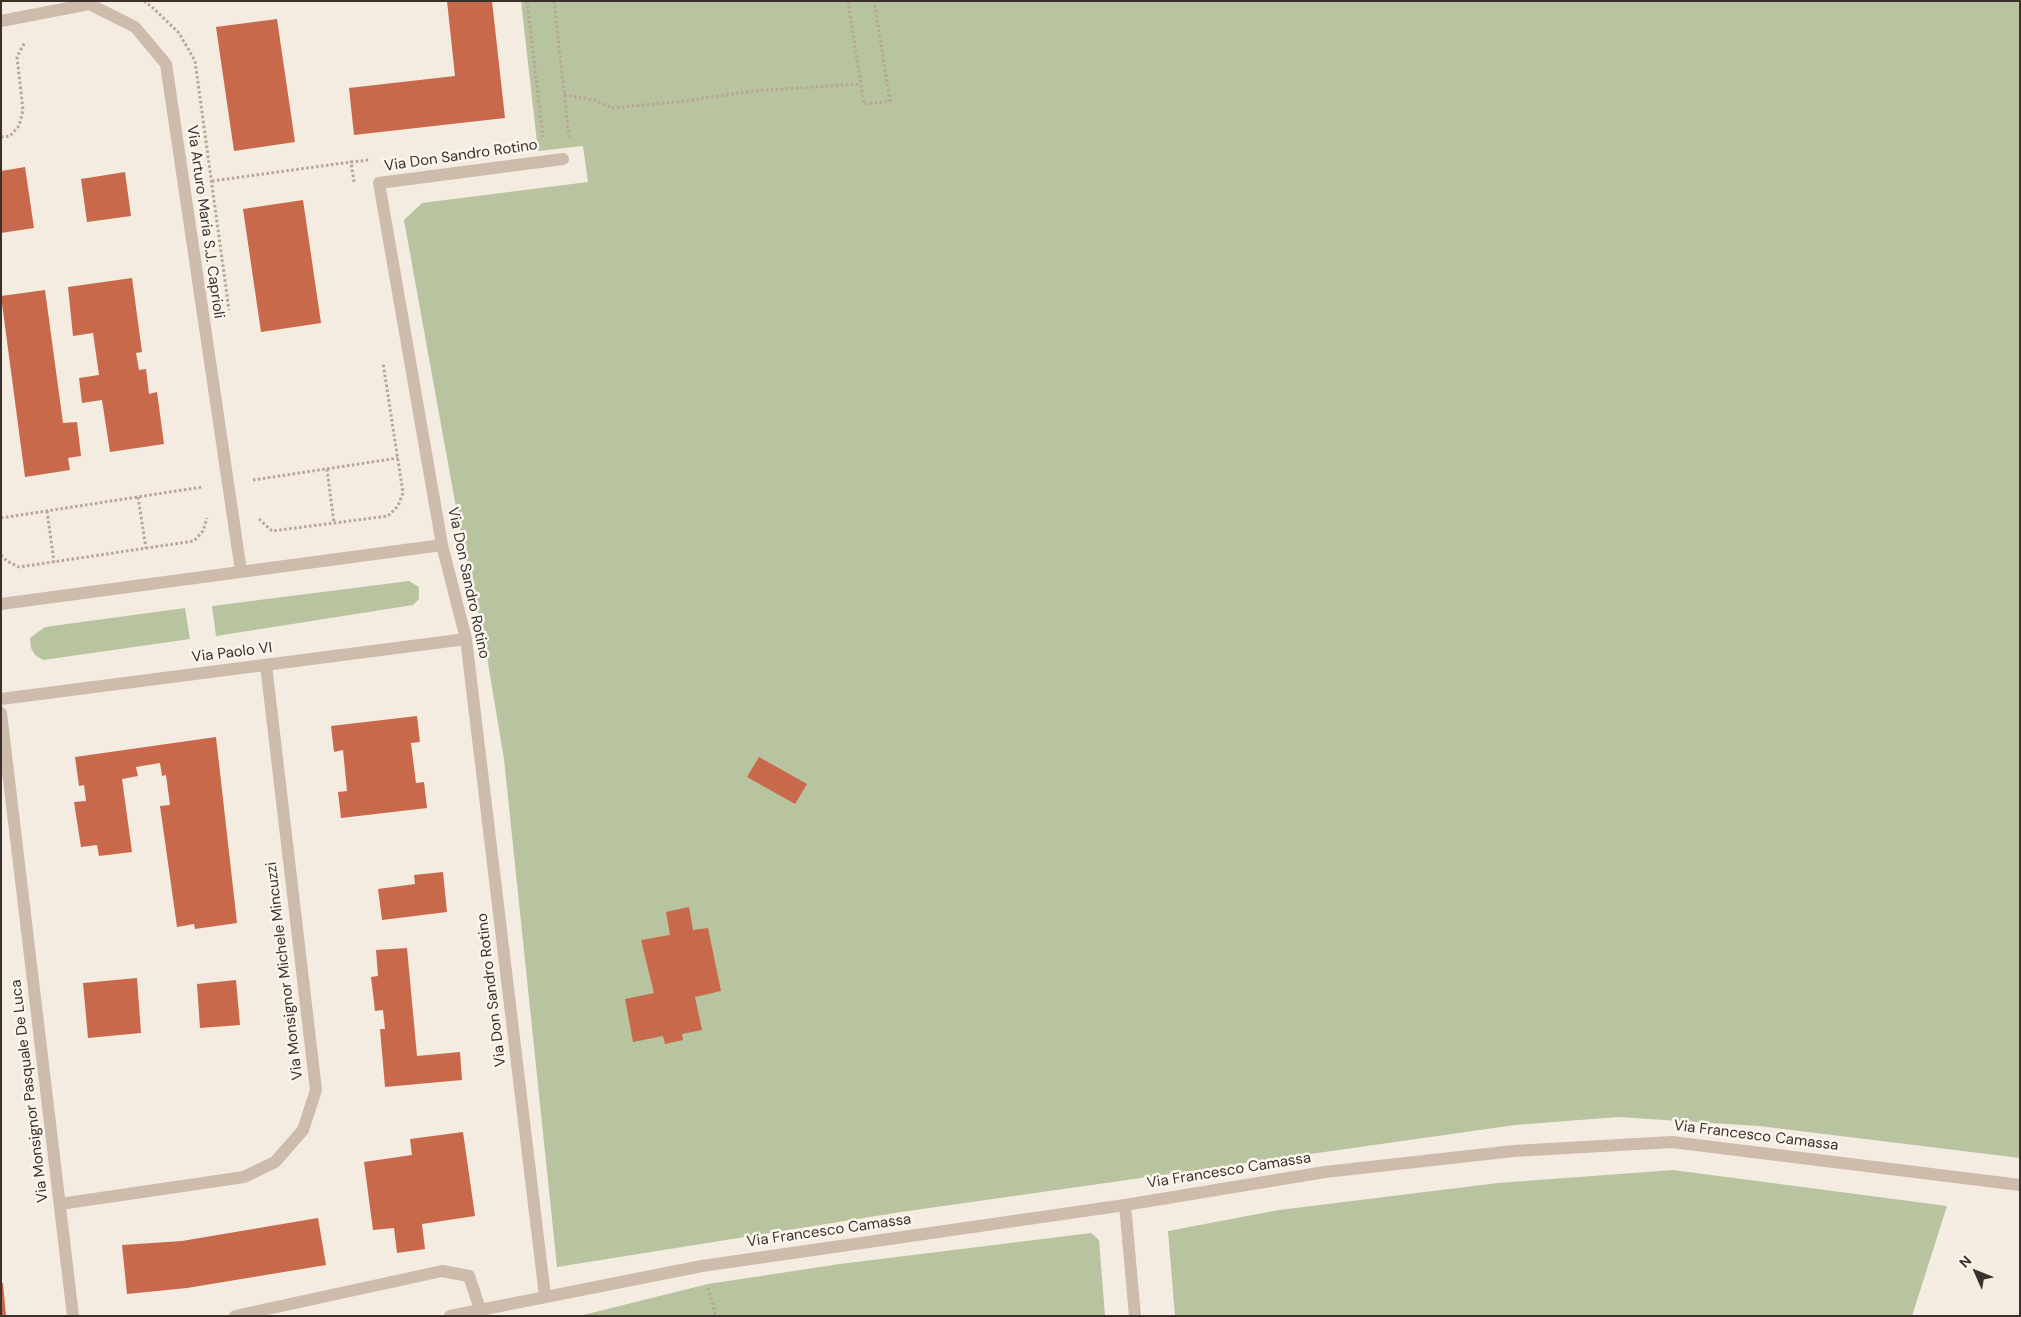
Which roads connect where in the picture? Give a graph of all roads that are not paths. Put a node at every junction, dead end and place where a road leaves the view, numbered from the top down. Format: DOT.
graph roads {
  1 [pos="1,21"];
  2 [pos="563,159"];
  3 [pos="442,545"];
  4 [pos="240,571"];
  5 [pos="1,604"];
  6 [pos="466,639"];
  7 [pos="266,665"];
  8 [pos="1,700"];
  9 [pos="1,713"];
  10 [pos="2020,1185"];
  11 [pos="60,1204"];
  12 [pos="1125,1205"];
  13 [pos="544,1296"];
  14 [pos="480,1309"];
  15 [pos="74,1316"];
  16 [pos="235,1316"];
  17 [pos="450,1316"];
  18 [pos="1135,1316"];
  1 -- 4 [label="street, Via Arturo Maria S.J. Caprioli"];
  2 -- 3 [label="street, Via Don Sandro Rotino"];
  3 -- 4 [label="street"];
  3 -- 6 [label="street, Via Don Sandro Rotino"];
  4 -- 5 [label="street"];
  6 -- 7 [label="street, Via Paolo VI"];
  6 -- 13 [label="street, Via Don Sandro Rotino"];
  7 -- 8 [label="street, Via Paolo VI"];
  7 -- 11 [label="street, Via Monsignor Michele Mincuzzi"];
  9 -- 11 [label="street, Via Monsignor Pasquale De Luca"];
  10 -- 12 [label="street, Via Francesco Camassa"];
  11 -- 15 [label="street, Via Monsignor Pasquale De Luca"];
  12 -- 13 [label="street, Via Francesco Camassa"];
  12 -- 18 [label="street"];
  13 -- 14 [label="street, Via Francesco Camassa"];
  14 -- 16 [label="street"];
  14 -- 17 [label="street, Via Francesco Camassa"];
}
